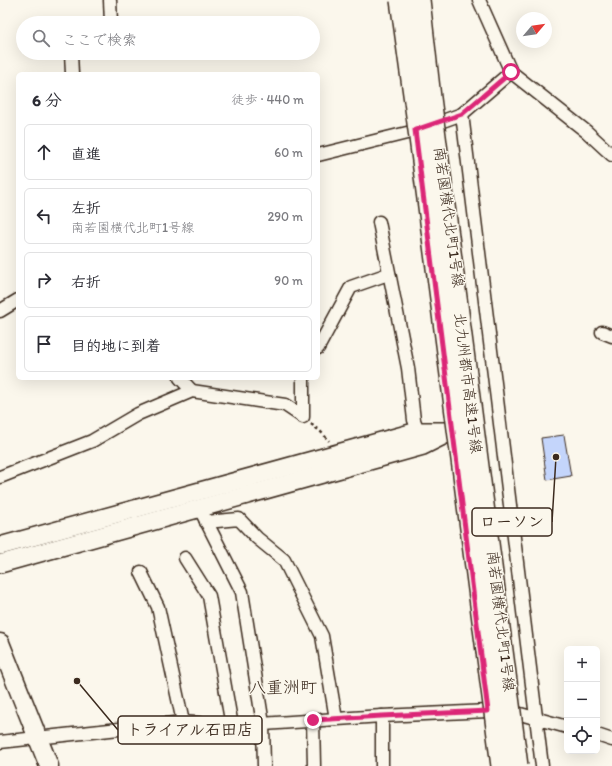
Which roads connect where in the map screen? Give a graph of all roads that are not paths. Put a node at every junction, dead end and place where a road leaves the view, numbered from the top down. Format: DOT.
graph roads {
  1 [pos="110,0"];
  2 [pos="399,0"];
  3 [pos="418,0"];
  4 [pos="424,0"];
  5 [pos="478,0"];
  6 [pos="111,16"];
  7 [pos="71,60"];
  8 [pos="72,72"];
  9 [pos="511,72"];
  10 [pos="462,114"];
  11 [pos="436,124"];
  12 [pos="415,130"];
  13 [pos="320,154"];
  14 [pos="612,155"];
  15 [pos="379,222"];
  16 [pos="388,274"];
  17 [pos="16,301"];
  18 [pos="0,311"];
  19 [pos="320,344"];
  20 [pos="182,380"];
  21 [pos="303,380"];
  22 [pos="192,391"];
  23 [pos="476,425"];
  24 [pos="418,431"];
  25 [pos="453,431"];
  26 [pos="0,477"];
  27 [pos="203,516"];
  28 [pos="0,546"];
  29 [pos="185,558"];
  30 [pos="0,564"];
  31 [pos="141,572"];
  32 [pos="0,642"];
  33 [pos="488,711"];
  34 [pos="513,712"];
  35 [pos="382,716"];
  36 [pos="336,719"];
  37 [pos="536,719"];
  38 [pos="313,720"];
  39 [pos="183,722"];
  40 [pos="263,724"];
  41 [pos="232,726"];
  42 [pos="564,726"];
  43 [pos="600,736"];
  44 [pos="37,737"];
  45 [pos="612,740"];
  46 [pos="0,742"];
  47 [pos="49,766"];
  48 [pos="264,766"];
  49 [pos="314,766"];
  50 [pos="382,766"];
  51 [pos="496,766"];
  52 [pos="502,766"];
  53 [pos="517,766"];
  54 [pos="521,766"];
  55 [pos="542,766"];
  1 -- 6 [label="street"];
  2 -- 12 [label="street, 南若園横代北町1号線"];
  2 -- 52 [label="highway, 北九州都市高速1号線, bridge"];
  3 -- 53 [label="highway, 北九州都市高速1号線, bridge"];
  4 -- 11 [label="street, 南若園横代北町1号線"];
  5 -- 9 [label="street"];
  7 -- 8 [label="street"];
  9 -- 10 [label="street"];
  9 -- 14 [label="street"];
  10 -- 11 [label="street"];
  10 -- 37 [label="street"];
  11 -- 12 [label="street"];
  11 -- 23 [label="street, 南若園横代北町1号線"];
  12 -- 13 [label="street"];
  12 -- 25 [label="street, 南若園横代北町1号線"];
  15 -- 16 [label="street"];
  16 -- 19 [label="street"];
  16 -- 24 [label="street"];
  17 -- 18 [label="street"];
  20 -- 22 [label="street"];
  21 -- 22 [label="street"];
  22 -- 26 [label="street"];
  23 -- 25 [label="street"];
  23 -- 34 [label="street, 南若園横代北町1号線"];
  24 -- 25 [label="street"];
  24 -- 28 [label="street"];
  25 -- 27 [label="street"];
  25 -- 33 [label="street, 南若園横代北町1号線"];
  27 -- 30 [label="street"];
  27 -- 36 [label="street"];
  27 -- 40 [label="street"];
  29 -- 41 [label="street"];
  31 -- 39 [label="street"];
  32 -- 44 [label="main road"];
  33 -- 34 [label="street"];
  33 -- 35 [label="street"];
  33 -- 51 [label="street, 南若園横代北町1号線"];
  34 -- 37 [label="street"];
  34 -- 54 [label="street, 南若園横代北町1号線"];
  35 -- 36 [label="street"];
  35 -- 50 [label="street"];
  36 -- 38 [label="street"];
  37 -- 42 [label="street"];
  37 -- 55 [label="street"];
  38 -- 40 [label="street"];
  38 -- 49 [label="street"];
  39 -- 41 [label="street"];
  39 -- 44 [label="street"];
  40 -- 41 [label="street"];
  40 -- 48 [label="street"];
  43 -- 45 [label="street"];
  44 -- 46 [label="street"];
  44 -- 47 [label="main road"];
}
